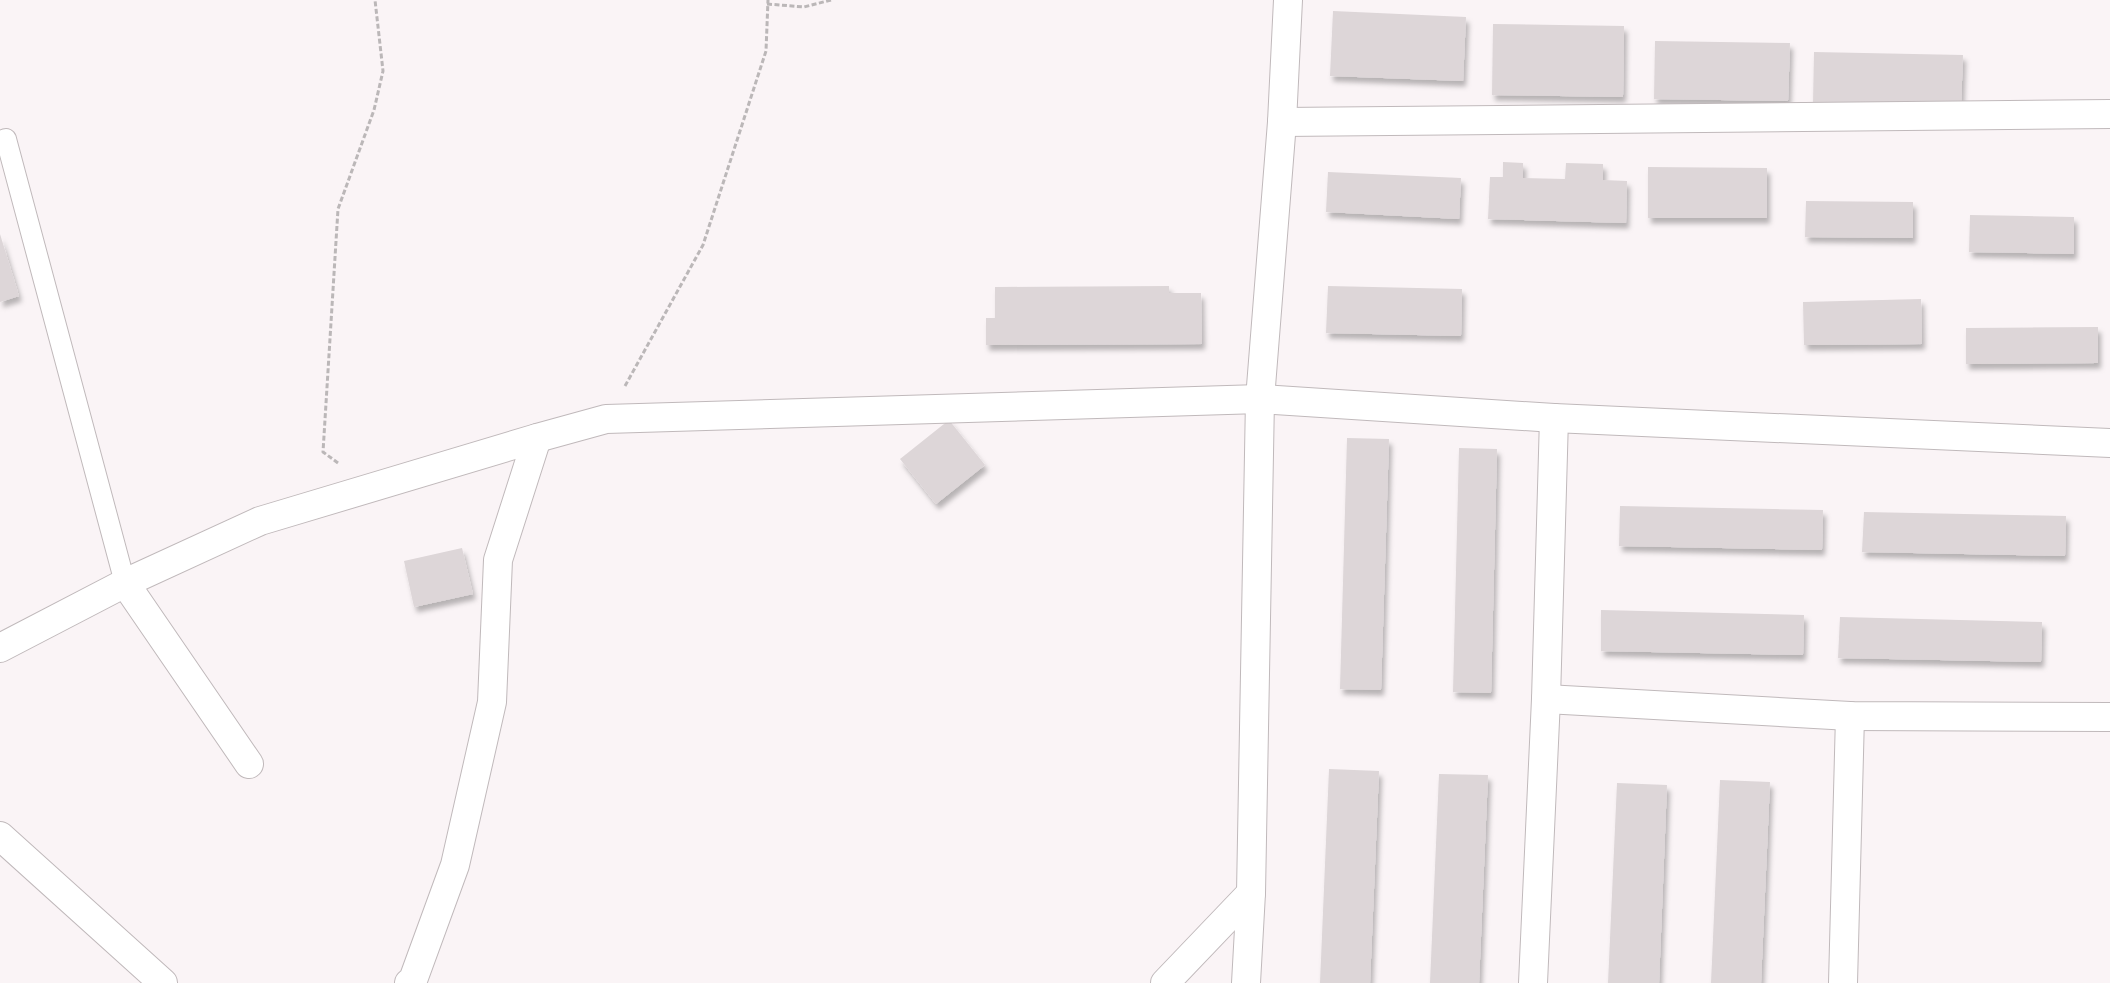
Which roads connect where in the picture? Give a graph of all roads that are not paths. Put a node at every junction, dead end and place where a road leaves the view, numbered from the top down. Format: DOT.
graph roads {
  1 [pos="1288,0"];
  2 [pos="2110,114"];
  3 [pos="1282,122"];
  4 [pos="0,141"];
  5 [pos="1260,399"];
  6 [pos="1554,418"];
  7 [pos="537,438"];
  8 [pos="2110,443"];
  9 [pos="125,583"];
  10 [pos="0,648"];
  11 [pos="1546,699"];
  12 [pos="1850,716"];
  13 [pos="2110,717"];
  14 [pos="249,764"];
  15 [pos="0,836"];
  16 [pos="1251,893"];
  17 [pos="163,983"];
  18 [pos="409,983"];
  19 [pos="1164,983"];
  20 [pos="1246,983"];
  21 [pos="1533,983"];
  22 [pos="1843,983"];
  1 -- 3 [label="street"];
  2 -- 3 [label="street"];
  3 -- 5 [label="street"];
  4 -- 9 [label="lane"];
  5 -- 6 [label="street"];
  5 -- 7 [label="street"];
  5 -- 16 [label="street"];
  6 -- 8 [label="street"];
  6 -- 11 [label="street"];
  7 -- 9 [label="street"];
  7 -- 18 [label="street"];
  9 -- 10 [label="street"];
  9 -- 14 [label="street"];
  11 -- 12 [label="street"];
  11 -- 21 [label="street"];
  12 -- 13 [label="street"];
  12 -- 22 [label="street"];
  15 -- 17 [label="street"];
  16 -- 19 [label="street"];
  16 -- 20 [label="street"];
}
